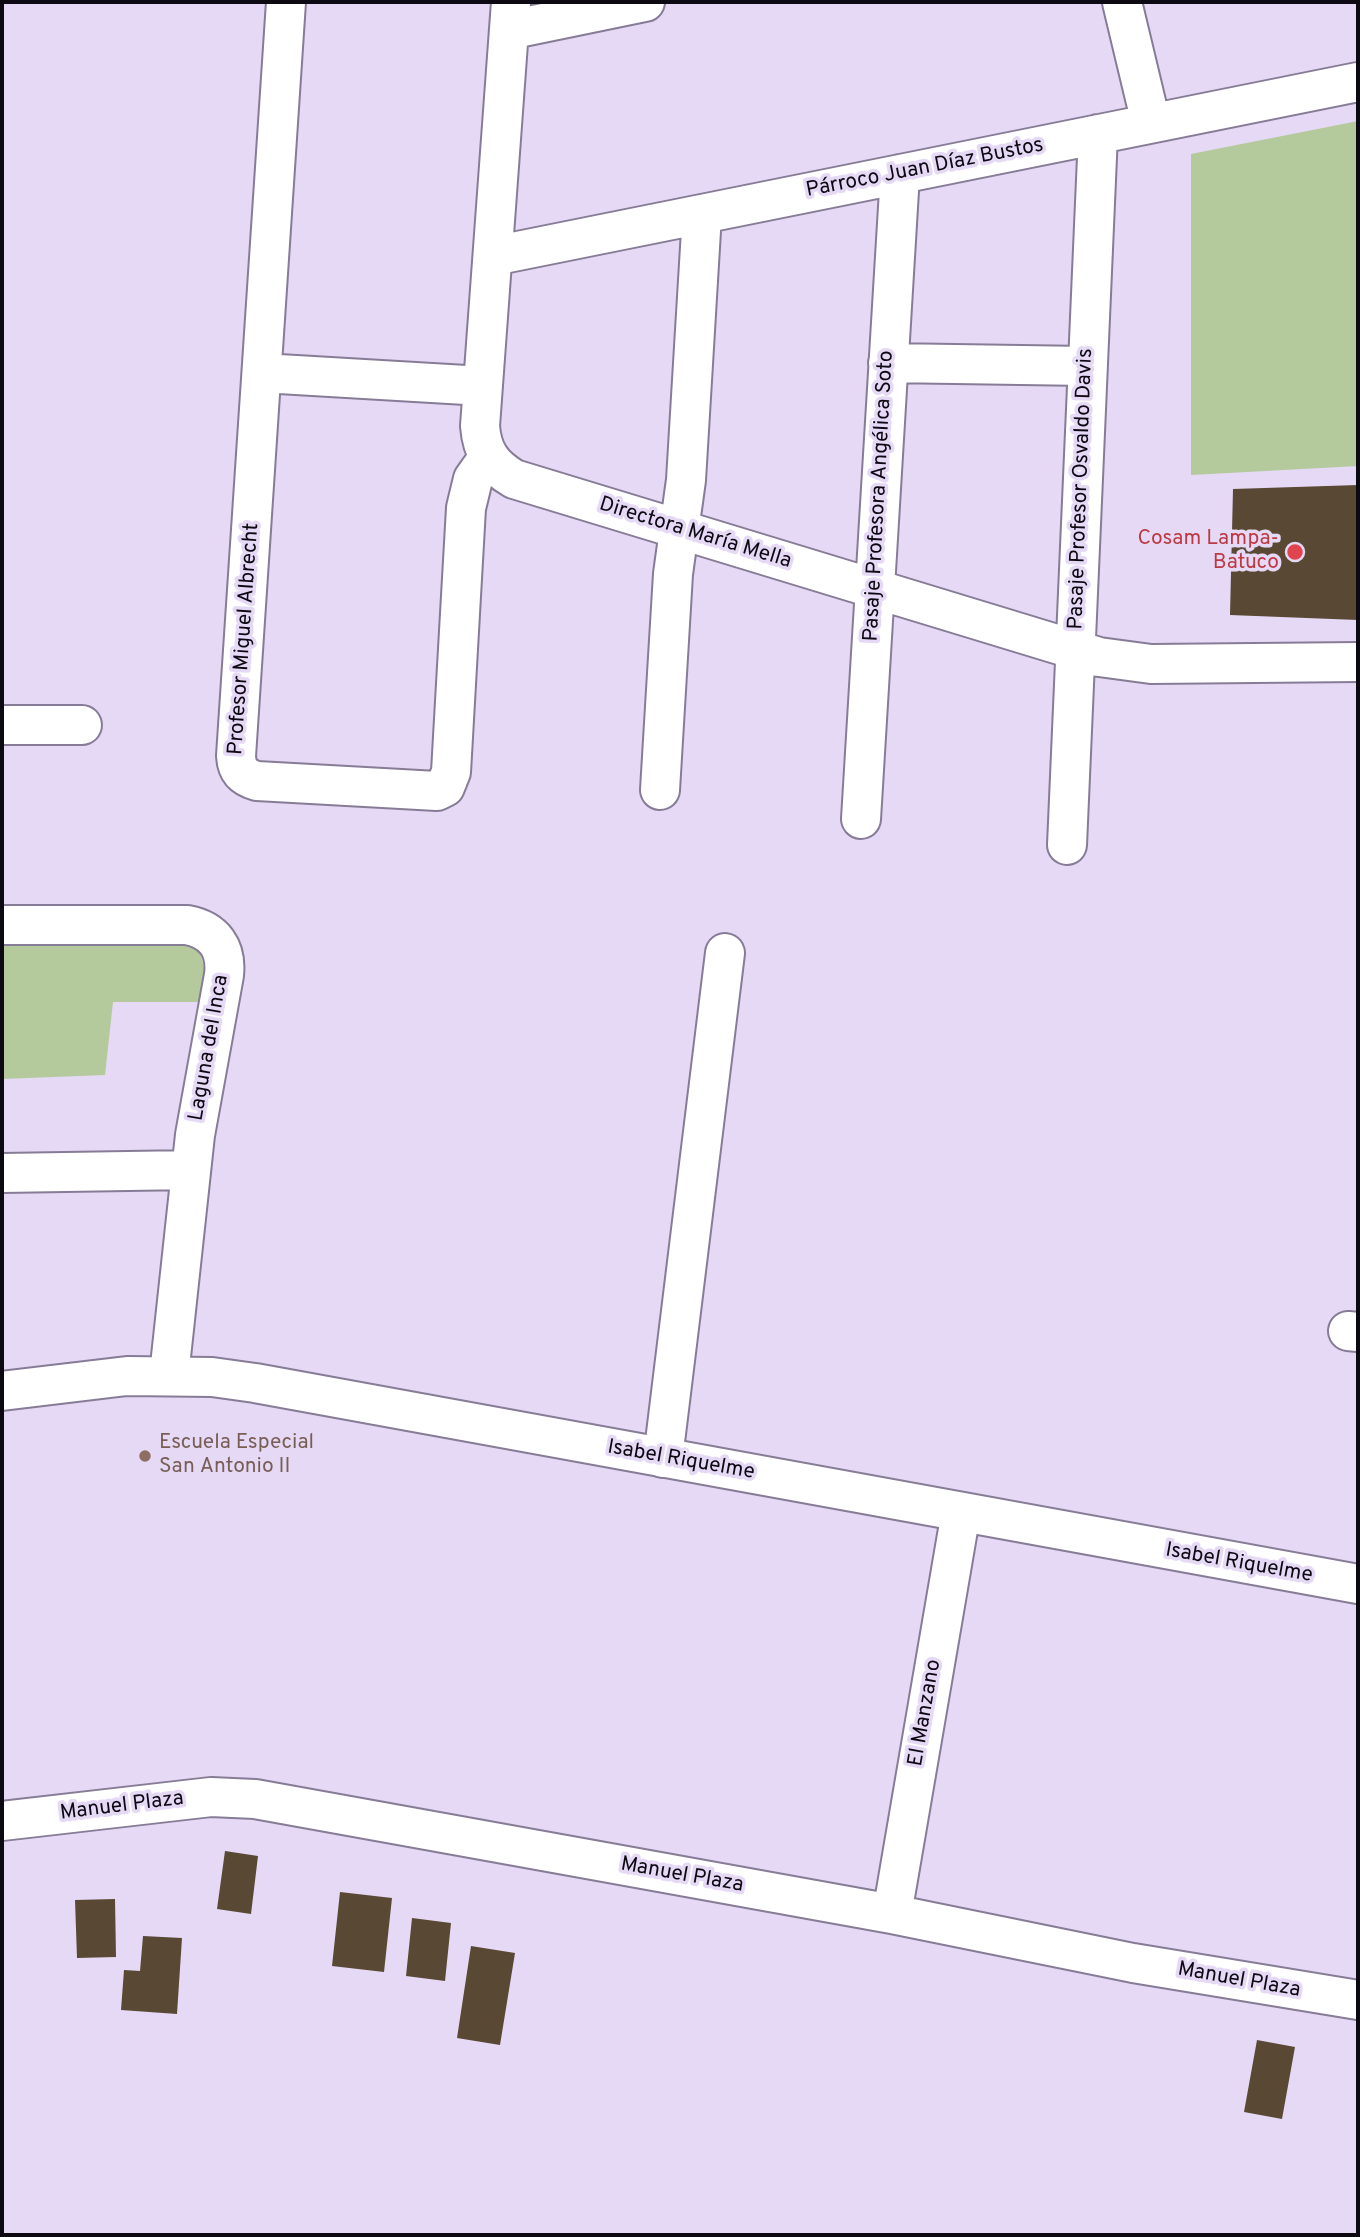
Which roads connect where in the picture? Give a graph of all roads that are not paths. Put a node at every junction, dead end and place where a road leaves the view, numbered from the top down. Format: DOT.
graph roads {
  1 [pos="286,2"];
  2 [pos="645,2"];
  3 [pos="1122,2"];
  4 [pos="510,16"];
  5 [pos="1358,82"];
  6 [pos="1151,123"];
  7 [pos="1098,134"];
  8 [pos="900,174"];
  9 [pos="702,214"];
  10 [pos="493,256"];
  11 [pos="888,363"];
  12 [pos="1087,366"];
  13 [pos="262,373"];
  14 [pos="483,386"];
  15 [pos="488,458"];
  16 [pos="679,529"];
  17 [pos="874,590"];
  18 [pos="1075,651"];
  19 [pos="1358,662"];
  20 [pos="2,725"];
  21 [pos="82,725"];
  22 [pos="660,790"];
  23 [pos="861,819"];
  24 [pos="1067,845"];
  25 [pos="2,925"];
  26 [pos="725,953"];
  27 [pos="191,1170"];
  28 [pos="2,1173"];
  29 [pos="169,1375"];
  30 [pos="2,1391"];
  31 [pos="663,1458"];
  32 [pos="961,1512"];
  33 [pos="1358,1584"];
  34 [pos="2,1821"];
  35 [pos="892,1914"];
  36 [pos="1358,2000"];
  1 -- 13 [label="street, Profesor Miguel Albrecht"];
  2 -- 4 [label="street"];
  3 -- 6 [label="street"];
  4 -- 10 [label="street"];
  5 -- 6 [label="street, Párroco Juan Díaz Bustos"];
  6 -- 7 [label="street, Párroco Juan Díaz Bustos"];
  7 -- 8 [label="street, Párroco Juan Díaz Bustos"];
  7 -- 12 [label="street, Pasaje Profesor Osvaldo Davis"];
  8 -- 9 [label="street, Párroco Juan Díaz Bustos"];
  8 -- 11 [label="street, Pasaje Profesora Angélica Soto"];
  9 -- 10 [label="street, Párroco Juan Díaz Bustos"];
  9 -- 16 [label="street"];
  10 -- 14 [label="street"];
  11 -- 12 [label="street"];
  11 -- 17 [label="street, Pasaje Profesora Angélica Soto"];
  12 -- 18 [label="street, Pasaje Profesor Osvaldo Davis"];
  13 -- 14 [label="street"];
  13 -- 15 [label="street, Profesor Miguel Albrecht"];
  14 -- 15 [label="street"];
  15 -- 16 [label="street, Directora María Mella"];
  16 -- 17 [label="street, Directora María Mella"];
  16 -- 22 [label="street"];
  17 -- 18 [label="street, Directora María Mella"];
  17 -- 23 [label="street, Pasaje Profesora Angélica Soto"];
  18 -- 19 [label="street, Directora María Mella"];
  18 -- 24 [label="street, Pasaje Profesor Osvaldo Davis"];
  20 -- 21 [label="street"];
  25 -- 27 [label="street, Laguna del Inca"];
  26 -- 31 [label="street"];
  27 -- 28 [label="street"];
  27 -- 29 [label="street, Laguna del Inca"];
  29 -- 30 [label="street, Isabel Riquelme"];
  29 -- 31 [label="street, Isabel Riquelme"];
  31 -- 32 [label="street, Isabel Riquelme"];
  32 -- 33 [label="street, Isabel Riquelme"];
  32 -- 35 [label="street, El Manzano"];
  34 -- 35 [label="street, Manuel Plaza"];
  35 -- 36 [label="street, Manuel Plaza"];
}
